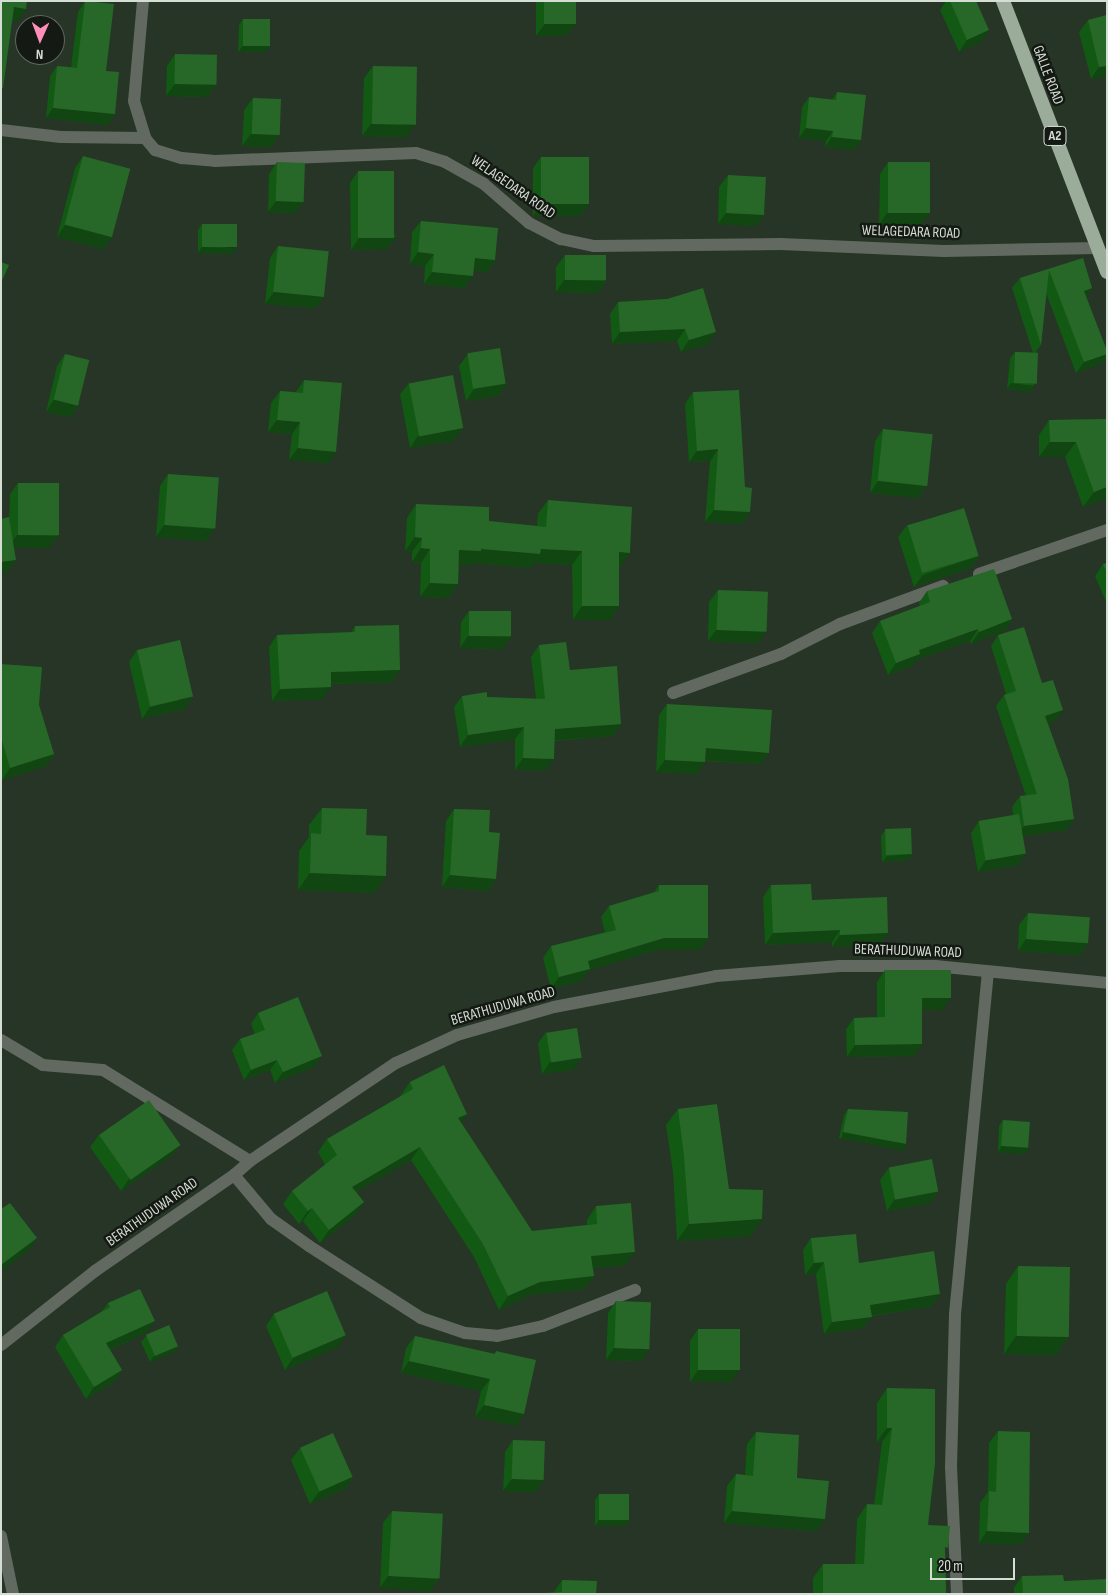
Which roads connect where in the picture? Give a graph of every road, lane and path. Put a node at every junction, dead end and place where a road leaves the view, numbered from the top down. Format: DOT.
graph roads {
  1 [pos="143,1"];
  2 [pos="1002,1"];
  3 [pos="1,130"];
  4 [pos="145,138"];
  5 [pos="1098,248"];
  6 [pos="1107,272"];
  7 [pos="1107,530"];
  8 [pos="673,693"];
  9 [pos="988,972"];
  10 [pos="1107,983"];
  11 [pos="1,1040"];
  12 [pos="250,1161"];
  13 [pos="234,1175"];
  14 [pos="635,1290"];
  15 [pos="1,1345"];
  16 [pos="1,1536"];
  17 [pos="13,1594"];
  18 [pos="957,1594"];
  1 -- 4 [label="street"];
  2 -- 5 [label="highway, GALLE ROAD / A2"];
  3 -- 4 [label="street"];
  4 -- 5 [label="street, WELAGEDARA ROAD"];
  5 -- 6 [label="highway, GALLE ROAD / A2"];
  7 -- 8 [label="street"];
  9 -- 10 [label="street, BERATHUDUWA ROAD"];
  9 -- 12 [label="street, BERATHUDUWA ROAD"];
  9 -- 18 [label="street"];
  11 -- 12 [label="street"];
  12 -- 13 [label="street, BERATHUDUWA ROAD"];
  13 -- 14 [label="street"];
  13 -- 15 [label="street, BERATHUDUWA ROAD"];
  16 -- 17 [label="street"];
}
